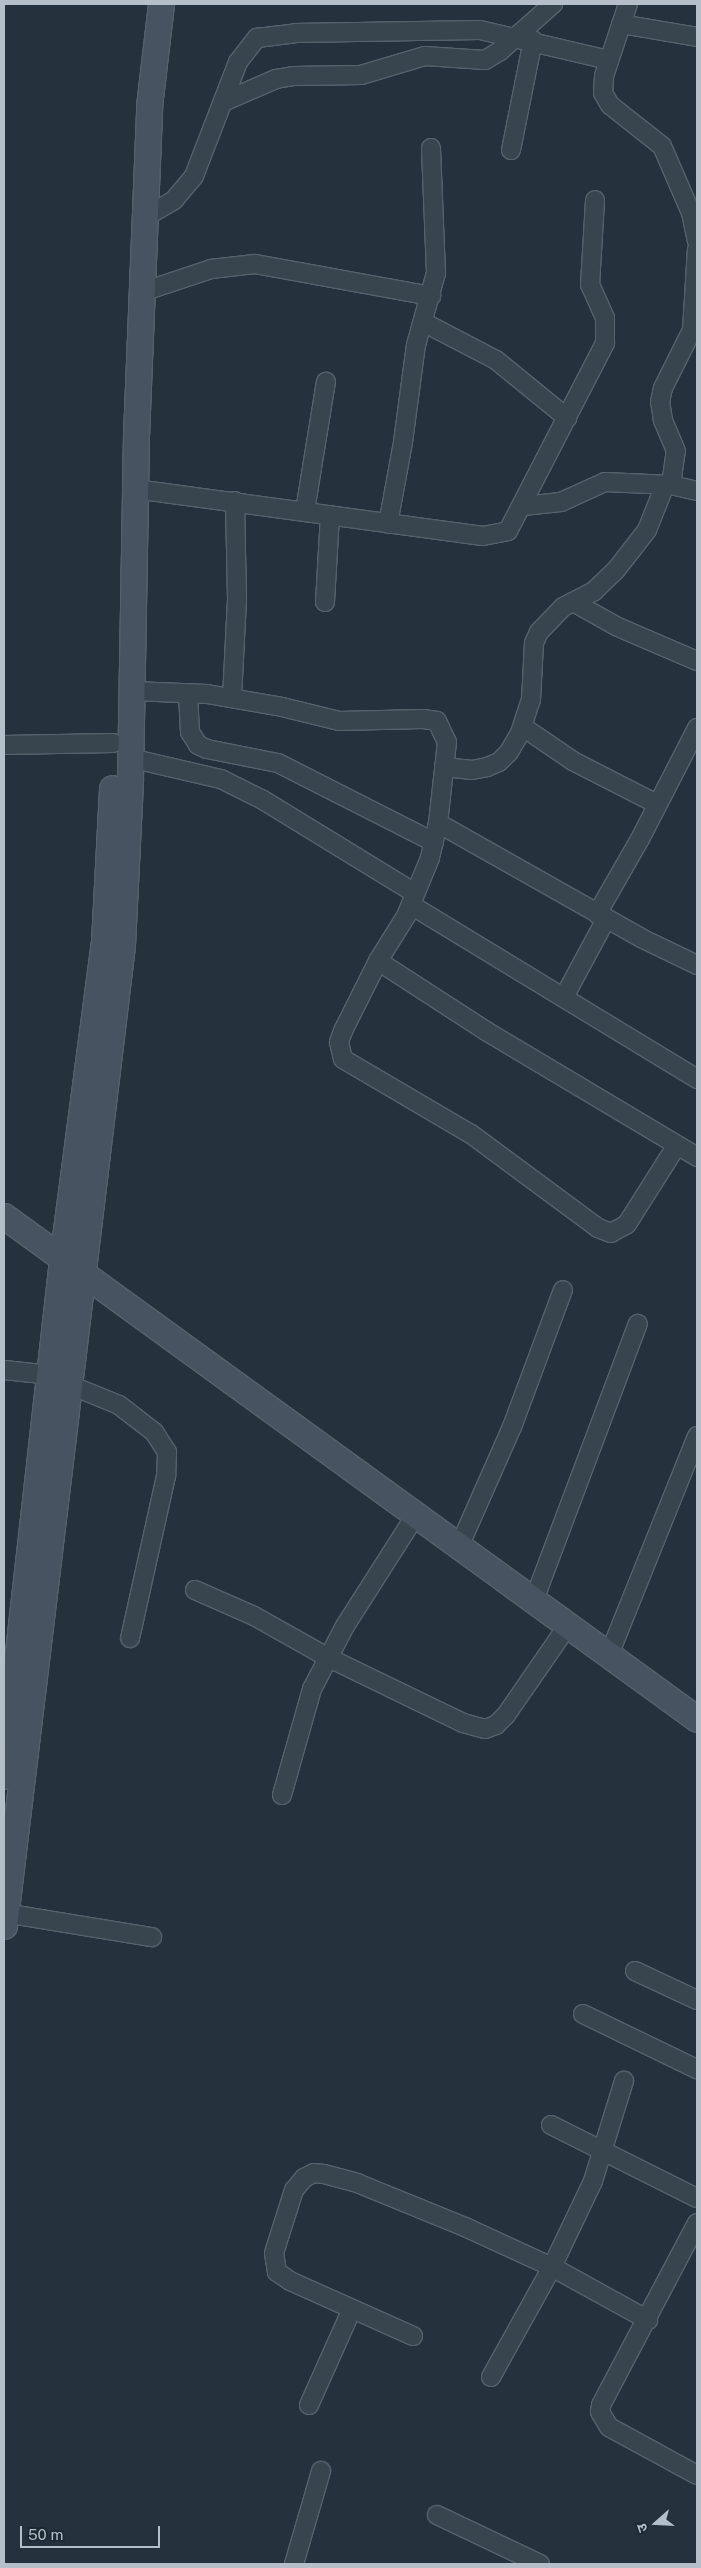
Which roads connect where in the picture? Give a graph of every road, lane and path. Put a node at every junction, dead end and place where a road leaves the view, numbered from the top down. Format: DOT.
graph roads {
  1 [pos="161,4"];
  2 [pos="553,4"];
  3 [pos="628,4"];
  4 [pos="620,24"];
  5 [pos="697,37"];
  6 [pos="526,38"];
  7 [pos="609,60"];
  8 [pos="223,102"];
  9 [pos="149,106"];
  10 [pos="432,148"];
  11 [pos="510,150"];
  12 [pos="595,200"];
  13 [pos="146,218"];
  14 [pos="697,239"];
  15 [pos="142,292"];
  16 [pos="431,296"];
  17 [pos="423,322"];
  18 [pos="692,342"];
  19 [pos="326,382"];
  20 [pos="566,418"];
  21 [pos="668,485"];
  22 [pos="135,489"];
  23 [pos="697,491"];
  24 [pos="235,501"];
  25 [pos="523,506"];
  26 [pos="305,511"];
  27 [pos="330,515"];
  28 [pos="388,524"];
  29 [pos="325,602"];
  30 [pos="572,602"];
  31 [pos="697,661"];
  32 [pos="132,691"];
  33 [pos="188,694"];
  34 [pos="232,698"];
  35 [pos="523,727"];
  36 [pos="697,728"];
  37 [pos="4,745"];
  38 [pos="122,751"];
  39 [pos="444,767"];
  40 [pos="658,804"];
  41 [pos="438,823"];
  42 [pos="434,842"];
  43 [pos="413,899"];
  44 [pos="601,916"];
  45 [pos="378,961"];
  46 [pos="697,965"];
  47 [pos="564,997"];
  48 [pos="697,1079"];
  49 [pos="677,1145"];
  50 [pos="697,1157"];
  51 [pos="4,1216"];
  52 [pos="62,1260"];
  53 [pos="83,1275"];
  54 [pos="563,1290"];
  55 [pos="638,1324"];
  56 [pos="4,1370"];
  57 [pos="64,1379"];
  58 [pos="697,1436"];
  59 [pos="415,1516"];
  60 [pos="459,1547"];
  61 [pos="195,1590"];
  62 [pos="534,1600"];
  63 [pos="568,1626"];
  64 [pos="130,1638"];
  65 [pos="609,1655"];
  66 [pos="327,1657"];
  67 [pos="696,1712"];
  68 [pos="4,1776"];
  69 [pos="282,1795"];
  70 [pos="4,1919"];
  71 [pos="152,1937"];
  72 [pos="635,1971"];
  73 [pos="697,2000"];
  74 [pos="583,2014"];
  75 [pos="697,2069"];
  76 [pos="624,2081"];
  77 [pos="551,2126"];
  78 [pos="604,2150"];
  79 [pos="697,2198"];
  80 [pos="697,2223"];
  81 [pos="552,2267"];
  82 [pos="352,2309"];
  83 [pos="648,2320"];
  84 [pos="413,2336"];
  85 [pos="490,2377"];
  86 [pos="309,2405"];
  87 [pos="321,2471"];
  88 [pos="697,2475"];
  89 [pos="437,2515"];
  90 [pos="294,2564"];
  91 [pos="540,2564"];
  1 -- 9 [label="street"];
  2 -- 6 [label="street"];
  3 -- 4 [label="street"];
  4 -- 5 [label="street"];
  4 -- 7 [label="street"];
  6 -- 7 [label="street"];
  6 -- 8 [label="street"];
  6 -- 8 [label="street"];
  6 -- 11 [label="street"];
  7 -- 14 [label="street"];
  8 -- 13 [label="street"];
  9 -- 13 [label="street"];
  9 -- 38 [label="street"];
  10 -- 16 [label="street"];
  12 -- 20 [label="street"];
  13 -- 15 [label="street"];
  14 -- 18 [label="street"];
  15 -- 16 [label="street"];
  15 -- 22 [label="street"];
  16 -- 17 [label="street"];
  17 -- 20 [label="street"];
  17 -- 28 [label="street"];
  18 -- 21 [label="street"];
  19 -- 26 [label="street"];
  20 -- 25 [label="street"];
  21 -- 23 [label="street"];
  21 -- 25 [label="street"];
  21 -- 30 [label="street"];
  22 -- 24 [label="street"];
  22 -- 32 [label="street"];
  24 -- 26 [label="street"];
  24 -- 34 [label="street"];
  25 -- 28 [label="street"];
  26 -- 27 [label="street"];
  27 -- 28 [label="street"];
  27 -- 29 [label="street"];
  30 -- 31 [label="street"];
  30 -- 35 [label="street"];
  32 -- 33 [label="street"];
  32 -- 38 [label="street"];
  33 -- 34 [label="street"];
  33 -- 42 [label="street"];
  34 -- 39 [label="street"];
  35 -- 39 [label="street"];
  35 -- 40 [label="street"];
  36 -- 40 [label="street"];
  37 -- 38 [label="street"];
  38 -- 43 [label="street"];
  38 -- 52 [label="street"];
  38 -- 53 [label="street"];
  39 -- 41 [label="street"];
  40 -- 44 [label="street"];
  41 -- 42 [label="street"];
  41 -- 44 [label="street"];
  42 -- 43 [label="street"];
  43 -- 45 [label="street"];
  43 -- 47 [label="street"];
  44 -- 46 [label="street"];
  44 -- 47 [label="street"];
  45 -- 49 [label="street"];
  45 -- 49 [label="street"];
  47 -- 48 [label="street"];
  49 -- 50 [label="street"];
  51 -- 52 [label="street"];
  52 -- 53 [label="street"];
  52 -- 57 [label="street"];
  53 -- 57 [label="street"];
  53 -- 59 [label="street"];
  54 -- 60 [label="street"];
  55 -- 62 [label="street"];
  56 -- 57 [label="street"];
  57 -- 64 [label="street"];
  57 -- 68 [label="street"];
  57 -- 70 [label="street"];
  58 -- 65 [label="street"];
  59 -- 60 [label="street"];
  59 -- 66 [label="street"];
  60 -- 62 [label="street"];
  61 -- 66 [label="street"];
  62 -- 63 [label="street"];
  63 -- 65 [label="street"];
  63 -- 66 [label="street"];
  65 -- 67 [label="street"];
  66 -- 69 [label="street"];
  70 -- 71 [label="street"];
  72 -- 73 [label="street"];
  74 -- 75 [label="street"];
  76 -- 78 [label="street"];
  77 -- 78 [label="street"];
  78 -- 79 [label="street"];
  78 -- 81 [label="street"];
  80 -- 83 [label="street"];
  81 -- 82 [label="street"];
  81 -- 83 [label="street"];
  81 -- 85 [label="street"];
  82 -- 84 [label="street"];
  82 -- 86 [label="street"];
  83 -- 88 [label="street"];
  87 -- 90 [label="street"];
  89 -- 91 [label="street"];
}
